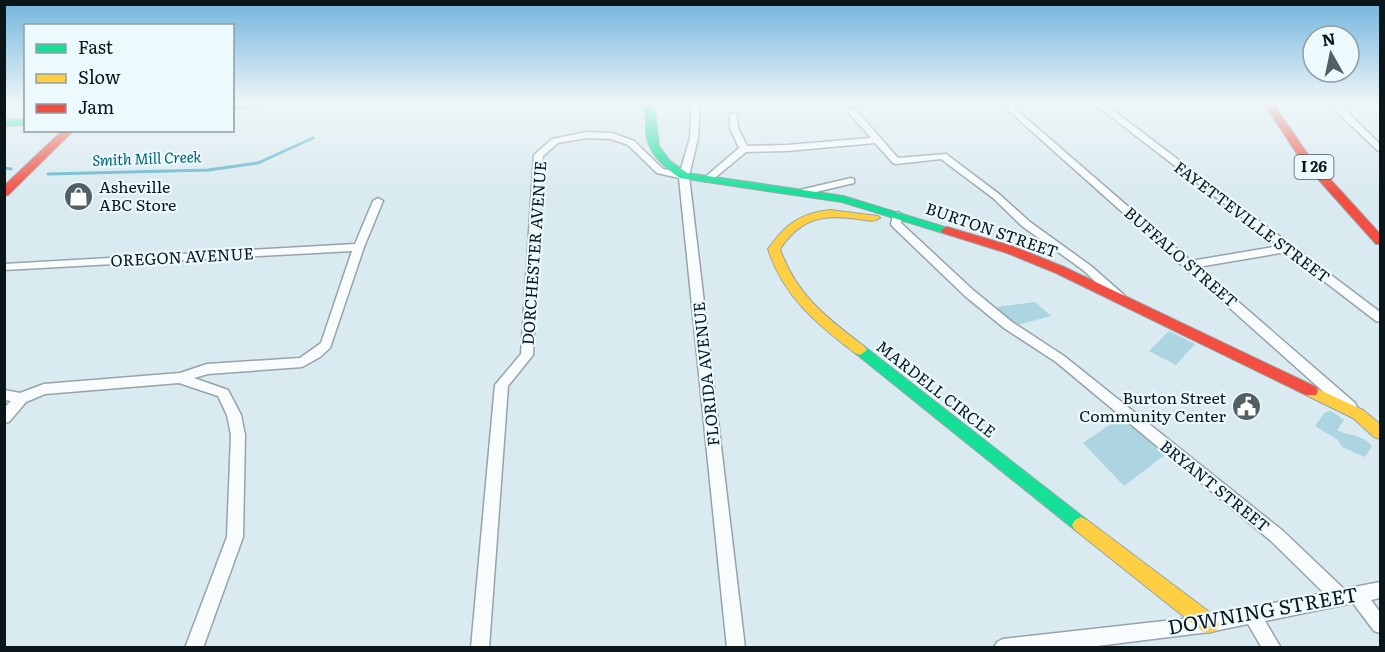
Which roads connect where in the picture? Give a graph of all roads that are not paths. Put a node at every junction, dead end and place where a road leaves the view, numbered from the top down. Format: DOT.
graph roads {
  1 [pos="66,132"];
  2 [pos="651,132"];
  3 [pos="694,132"];
  4 [pos="736,132"];
  5 [pos="869,132"];
  6 [pos="1038,132"];
  7 [pos="1136,132"];
  8 [pos="1277,132"];
  9 [pos="1289,132"];
  10 [pos="1364,132"];
  11 [pos="875,140"];
  12 [pos="1380,148"];
  13 [pos="744,149"];
  14 [pos="1326,160"];
  15 [pos="684,176"];
  16 [pos="708,178"];
  17 [pos="851,181"];
  18 [pos="803,192"];
  19 [pos="4,193"];
  20 [pos="378,201"];
  21 [pos="898,215"];
  22 [pos="1374,224"];
  23 [pos="1380,241"];
  24 [pos="359,247"];
  25 [pos="1288,248"];
  26 [pos="1190,265"];
  27 [pos="4,267"];
  28 [pos="1127,304"];
  29 [pos="1380,318"];
  30 [pos="180,378"];
  31 [pos="4,395"];
  32 [pos="21,398"];
  33 [pos="1358,414"];
  34 [pos="4,418"];
  35 [pos="1380,434"];
  36 [pos="1380,590"];
  37 [pos="1349,597"];
  38 [pos="1253,617"];
  39 [pos="1209,624"];
  40 [pos="1380,625"];
  41 [pos="1030,646"];
  42 [pos="194,648"];
  43 [pos="480,648"];
  44 [pos="736,648"];
  45 [pos="1003,648"];
  46 [pos="1272,648"];
  1 -- 19 [label="main road"];
  2 -- 15 [label="main road"];
  3 -- 15 [label="street, FLORIDA AVENUE"];
  4 -- 13 [label="street"];
  5 -- 11 [label="street"];
  6 -- 26 [label="street, BUFFALO STREET"];
  7 -- 25 [label="street, FAYETTEVILLE STREET"];
  8 -- 22 [label="main road"];
  9 -- 22 [label="main road, I 26"];
  10 -- 12 [label="street"];
  11 -- 13 [label="street"];
  11 -- 28 [label="street"];
  13 -- 16 [label="street"];
  14 -- 22 [label="main road, I 26"];
  15 -- 16 [label="main road, BURTON STREET"];
  15 -- 43 [label="street, DORCHESTER AVENUE"];
  15 -- 44 [label="street, FLORIDA AVENUE"];
  16 -- 18 [label="main road, BURTON STREET"];
  17 -- 18 [label="street"];
  18 -- 21 [label="main road, BURTON STREET"];
  20 -- 24 [label="street"];
  21 -- 28 [label="main road, BURTON STREET"];
  21 -- 37 [label="street, BRYANT STREET"];
  21 -- 39 [label="main road, MARDELL CIRCLE"];
  22 -- 23 [label="main road, I 26"];
  24 -- 27 [label="street, OREGON AVENUE"];
  24 -- 30 [label="street"];
  25 -- 26 [label="street"];
  25 -- 29 [label="street, FAYETTEVILLE STREET"];
  26 -- 33 [label="street, BUFFALO STREET"];
  28 -- 33 [label="main road, BURTON STREET"];
  30 -- 32 [label="street"];
  30 -- 42 [label="street"];
  31 -- 32 [label="street"];
  32 -- 34 [label="street"];
  33 -- 35 [label="main road, BURTON STREET"];
  36 -- 37 [label="street, DOWNING STREET"];
  37 -- 38 [label="street, DOWNING STREET"];
  37 -- 40 [label="street, BRYANT STREET"];
  38 -- 39 [label="street, DOWNING STREET"];
  38 -- 46 [label="street"];
  39 -- 41 [label="street, DOWNING STREET"];
  41 -- 45 [label="street, DOWNING STREET"];
}
